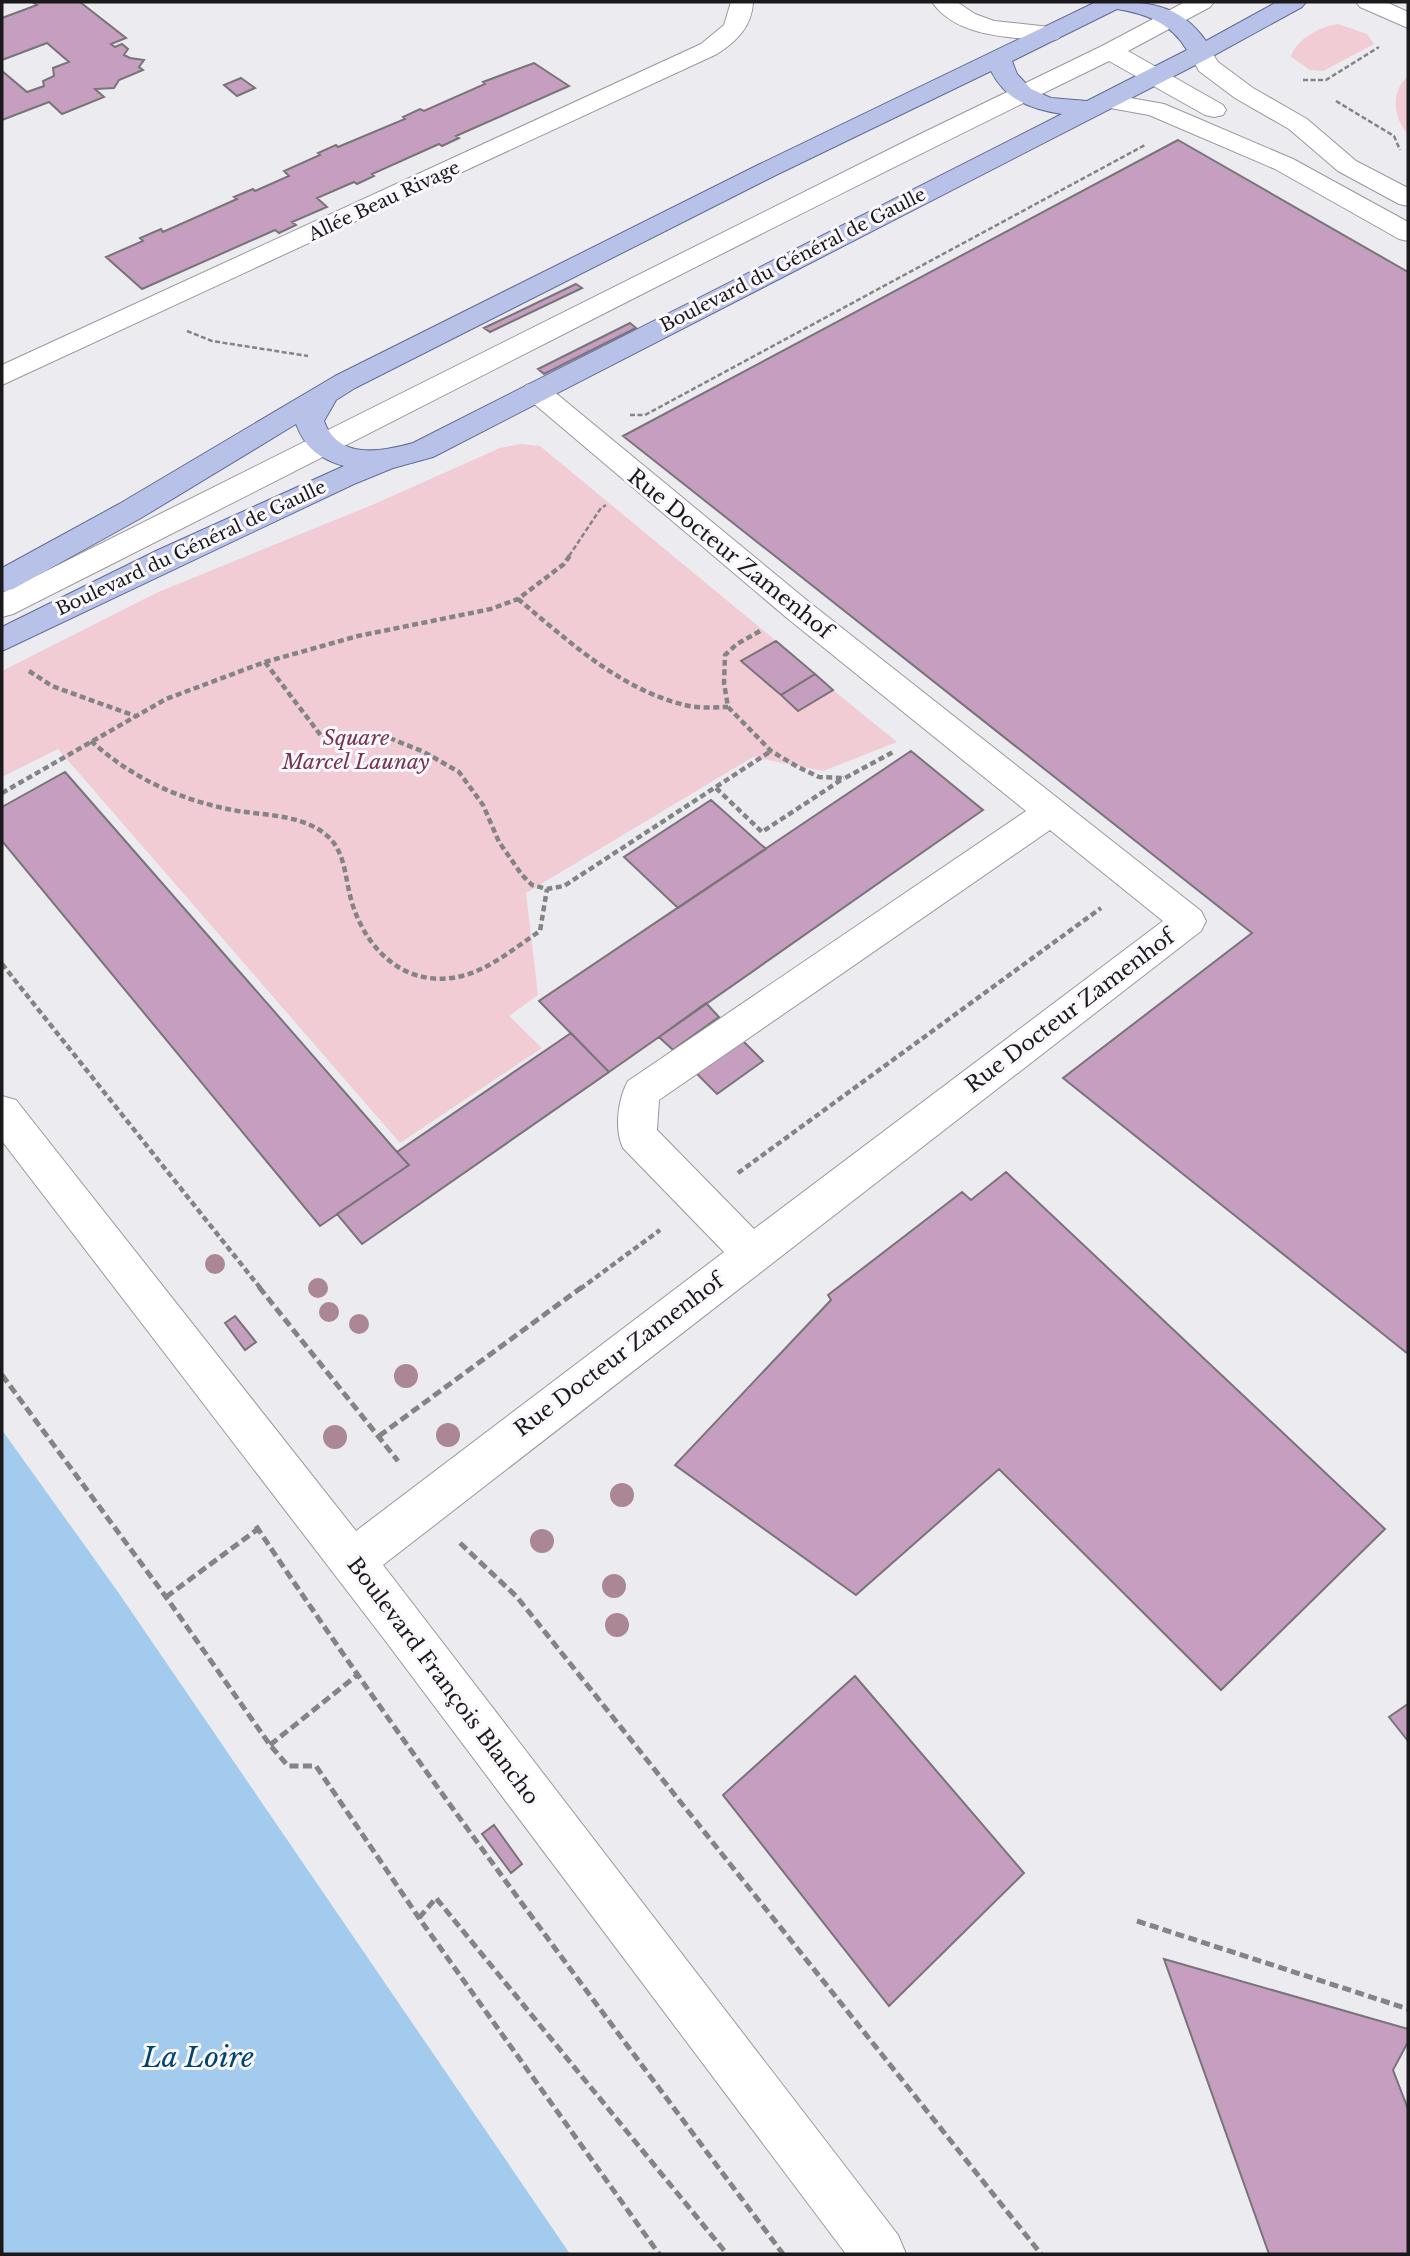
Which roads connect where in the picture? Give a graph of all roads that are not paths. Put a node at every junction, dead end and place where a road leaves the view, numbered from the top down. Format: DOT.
graph roads {
  1 [pos="742,2"];
  2 [pos="944,2"];
  3 [pos="1114,2"];
  4 [pos="1202,2"];
  5 [pos="1294,2"];
  6 [pos="1368,2"];
  7 [pos="1172,17"];
  8 [pos="1408,21"];
  9 [pos="984,27"];
  10 [pos="1050,34"];
  11 [pos="1110,51"];
  12 [pos="1201,53"];
  13 [pos="999,59"];
  14 [pos="1153,77"];
  15 [pos="1019,94"];
  16 [pos="1098,105"];
  17 [pos="1278,153"];
  18 [pos="1347,166"];
  19 [pos="1408,198"];
  20 [pos="1408,233"];
  21 [pos="2,376"];
  22 [pos="536,391"];
  23 [pos="324,395"];
  24 [pos="324,446"];
  25 [pos="383,461"];
  26 [pos="2,581"];
  27 [pos="2,606"];
  28 [pos="2,640"];
  29 [pos="1051,811"];
  30 [pos="2,1112"];
  31 [pos="752,1254"];
  32 [pos="352,1561"];
  33 [pos="879,2254"];
  1 -- 21 [label="street, Allée Beau Rivage"];
  2 -- 9 [label="street"];
  3 -- 7 [label="main road"];
  3 -- 10 [label="main road"];
  4 -- 7 [label="street, Boulevard du Général de Gaulle"];
  5 -- 12 [label="main road, Boulevard du Général de Gaulle"];
  6 -- 8 [label="street"];
  7 -- 11 [label="street, Boulevard du Général de Gaulle"];
  7 -- 12 [label="main road"];
  9 -- 10 [label="street"];
  9 -- 13 [label="street"];
  10 -- 13 [label="main road"];
  11 -- 14 [label="street"];
  11 -- 15 [label="street, Boulevard du Général de Gaulle"];
  12 -- 14 [label="main road, Boulevard du Général de Gaulle"];
  12 -- 18 [label="street"];
  13 -- 15 [label="main road"];
  13 -- 23 [label="main road"];
  14 -- 16 [label="main road, Boulevard du Général de Gaulle"];
  14 -- 17 [label="street"];
  15 -- 16 [label="main road"];
  15 -- 24 [label="street, Boulevard du Général de Gaulle"];
  16 -- 17 [label="street"];
  16 -- 22 [label="main road, Boulevard du Général de Gaulle"];
  17 -- 18 [label="street"];
  17 -- 20 [label="street"];
  18 -- 19 [label="street"];
  22 -- 25 [label="main road, Boulevard du Général de Gaulle"];
  22 -- 29 [label="street, Rue Docteur Zamenhof"];
  23 -- 24 [label="main road, Boulevard du Général de Gaulle"];
  23 -- 26 [label="main road"];
  24 -- 25 [label="main road, Boulevard du Général de Gaulle"];
  24 -- 27 [label="street, Boulevard du Général de Gaulle"];
  25 -- 28 [label="main road, Boulevard du Général de Gaulle"];
  29 -- 31 [label="street"];
  29 -- 31 [label="street, Rue Docteur Zamenhof"];
  30 -- 32 [label="street, Boulevard François Blancho"];
  31 -- 32 [label="street, Rue Docteur Zamenhof"];
  32 -- 33 [label="street, Boulevard François Blancho"];
}
